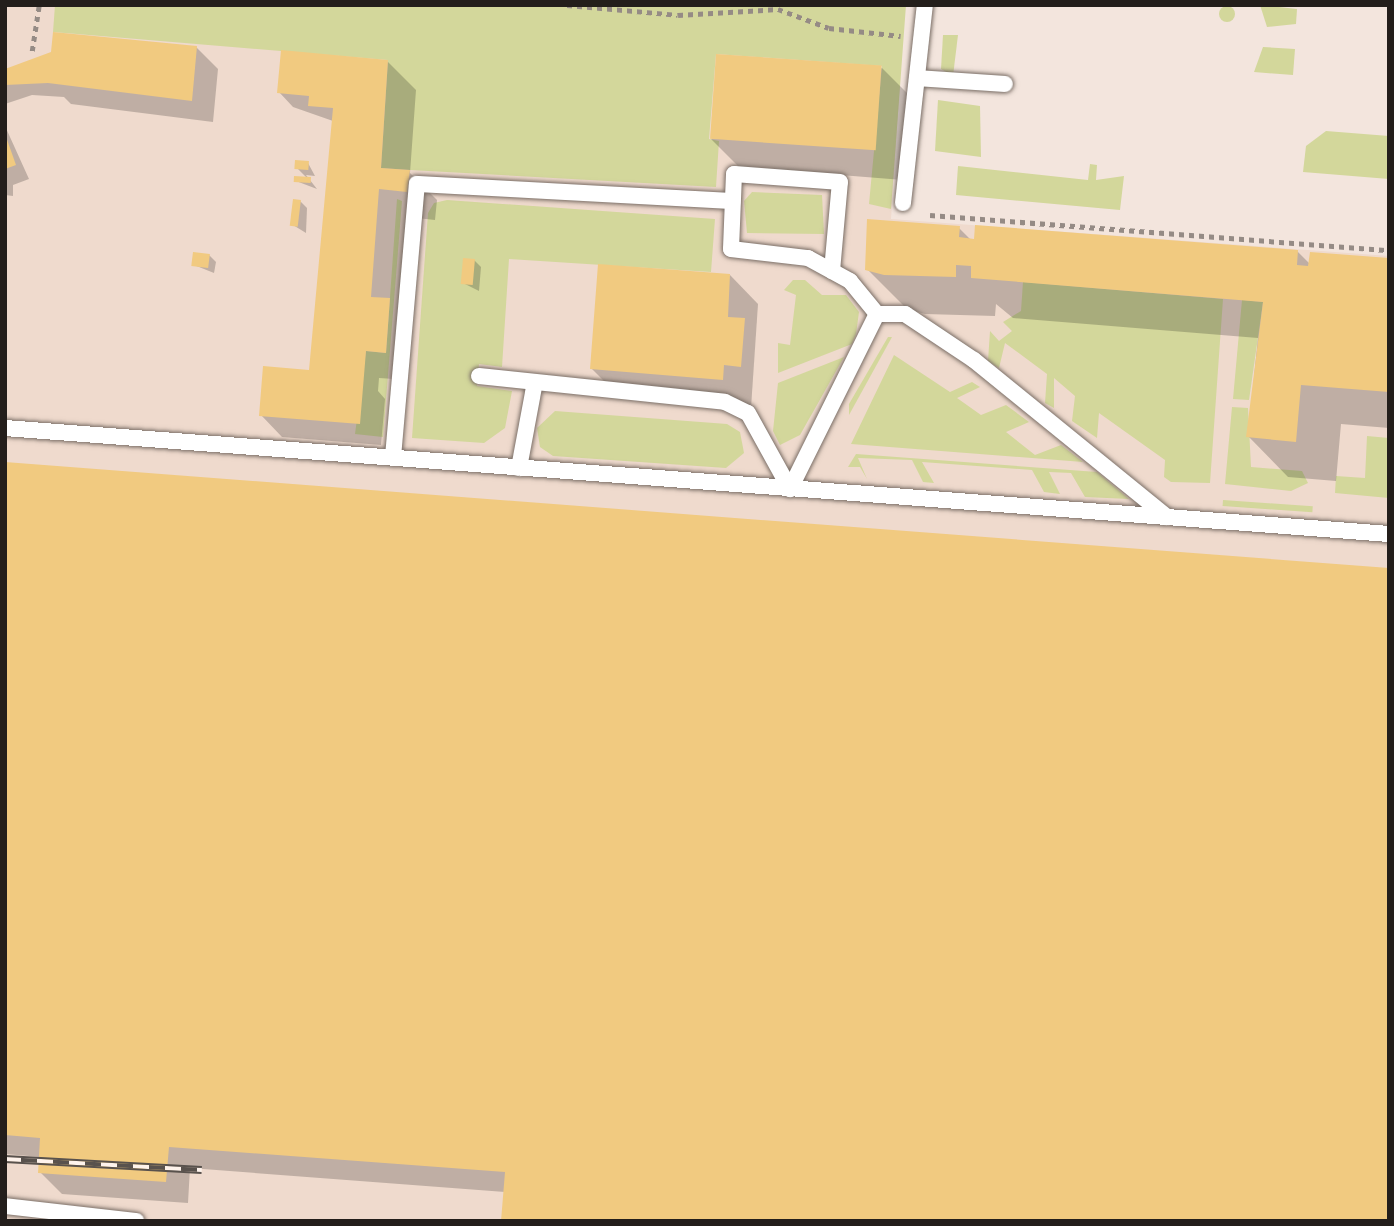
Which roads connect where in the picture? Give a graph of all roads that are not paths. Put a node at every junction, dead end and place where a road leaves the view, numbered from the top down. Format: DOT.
graph roads {
  1 [pos="925,5"];
  2 [pos="917,78"];
  3 [pos="1005,85"];
  4 [pos="733,201"];
  5 [pos="903,203"];
  6 [pos="832,271"];
  7 [pos="877,314"];
  8 [pos="479,376"];
  9 [pos="535,382"];
  10 [pos="5,428"];
  11 [pos="393,457"];
  12 [pos="519,468"];
  13 [pos="790,489"];
  14 [pos="1167,517"];
  15 [pos="1389,534"];
  16 [pos="5,1206"];
  17 [pos="136,1221"];
  1 -- 2 [label="lane"];
  2 -- 3 [label="lane"];
  2 -- 5 [label="lane"];
  4 -- 6 [label="lane"];
  4 -- 6 [label="lane"];
  4 -- 11 [label="lane"];
  6 -- 7 [label="lane"];
  7 -- 13 [label="lane"];
  7 -- 14 [label="lane"];
  8 -- 9 [label="lane"];
  9 -- 12 [label="lane"];
  9 -- 13 [label="lane"];
  10 -- 11 [label="lane"];
  11 -- 12 [label="lane"];
  12 -- 13 [label="lane"];
  13 -- 14 [label="lane"];
  14 -- 15 [label="lane"];
  16 -- 17 [label="lane"];
}
